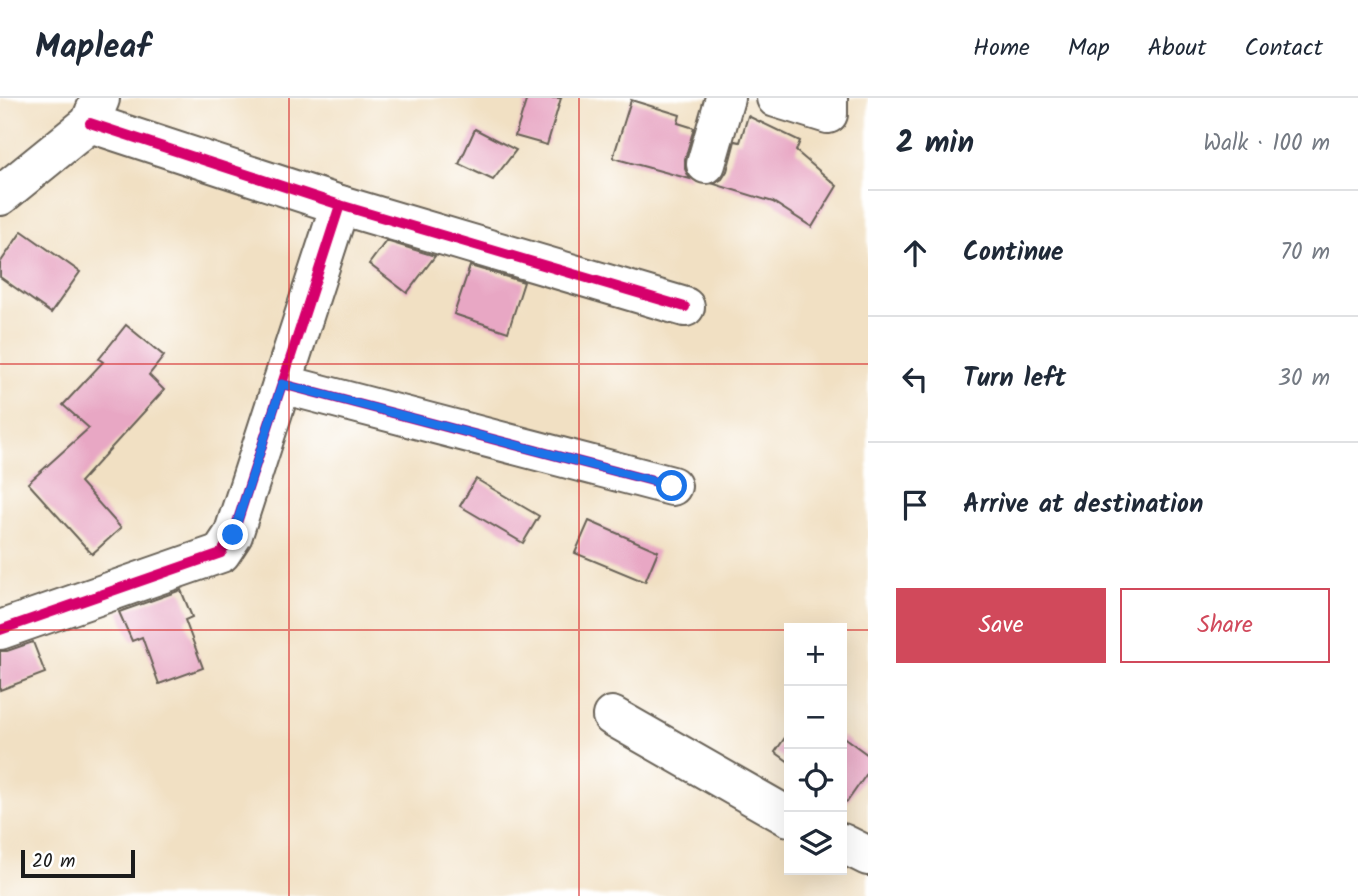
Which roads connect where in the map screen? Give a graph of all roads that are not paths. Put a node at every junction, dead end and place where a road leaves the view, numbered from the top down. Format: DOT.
graph roads {
  1 [pos="725,98"];
  2 [pos="776,98"];
  3 [pos="828,98"];
  4 [pos="95,110"];
  5 [pos="706,164"];
  6 [pos="0,196"];
  7 [pos="340,205"];
  8 [pos="685,307"];
  9 [pos="282,384"];
  10 [pos="672,486"];
  11 [pos="0,630"];
  12 [pos="612,716"];
  13 [pos="784,814"];
  14 [pos="847,846"];
  15 [pos="868,856"];
  1 -- 5 [label="street"];
  2 -- 3 [label="street"];
  4 -- 6 [label="street"];
  4 -- 7 [label="street"];
  7 -- 8 [label="street"];
  7 -- 9 [label="street"];
  9 -- 10 [label="street"];
  9 -- 11 [label="street"];
  12 -- 13 [label="street"];
  14 -- 15 [label="street"];
}
